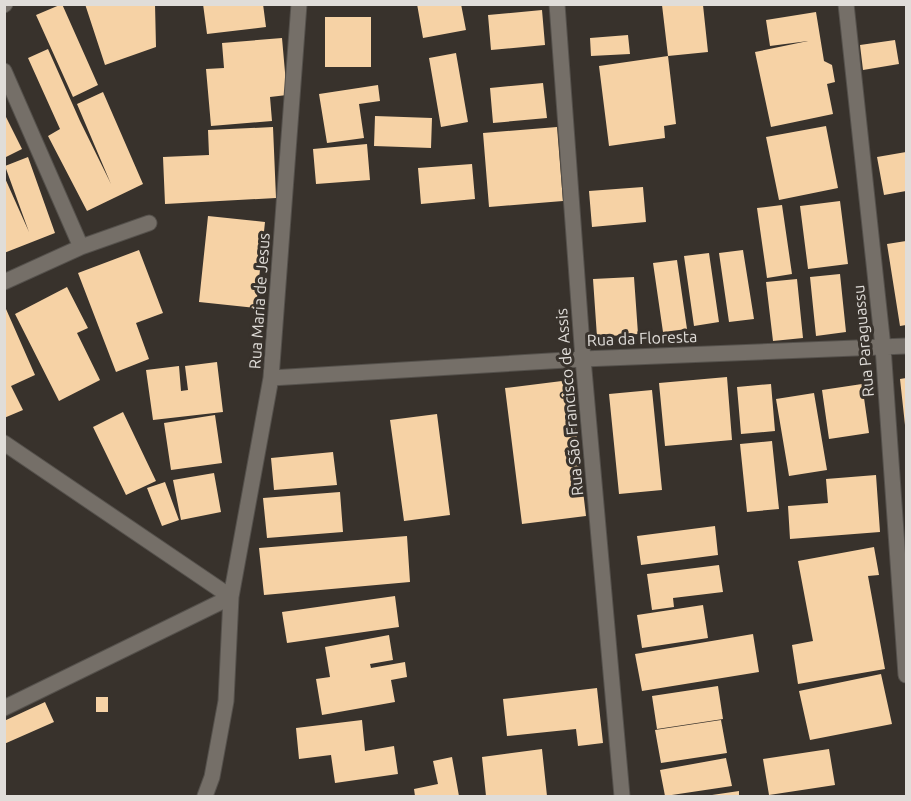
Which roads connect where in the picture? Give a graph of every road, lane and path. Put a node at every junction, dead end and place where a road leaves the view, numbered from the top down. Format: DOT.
graph roads {
  1 [pos="299,4"];
  2 [pos="558,4"];
  3 [pos="846,4"];
  4 [pos="4,70"];
  5 [pos="149,223"];
  6 [pos="81,247"];
  7 [pos="4,282"];
  8 [pos="883,346"];
  9 [pos="906,346"];
  10 [pos="583,359"];
  11 [pos="271,378"];
  12 [pos="4,443"];
  13 [pos="231,597"];
  14 [pos="906,675"];
  15 [pos="4,708"];
  16 [pos="205,796"];
  17 [pos="622,796"];
  1 -- 11 [label="street, Rua Maria de Jesus"];
  2 -- 10 [label="street, Rua São Francisco de Assis"];
  3 -- 8 [label="street, Rua Paraguassu"];
  4 -- 6 [label="street"];
  5 -- 6 [label="street"];
  6 -- 7 [label="street"];
  8 -- 9 [label="street, Rua da Floresta"];
  8 -- 10 [label="street, Rua da Floresta"];
  8 -- 14 [label="street, Rua Paraguassu"];
  10 -- 11 [label="street, Rua da Floresta"];
  10 -- 17 [label="street, Rua São Francisco de Assis"];
  11 -- 13 [label="street, Rua Maria de Jesus"];
  12 -- 13 [label="street"];
  13 -- 15 [label="street"];
  13 -- 16 [label="street, Rua Maria de Jesus"];
}
